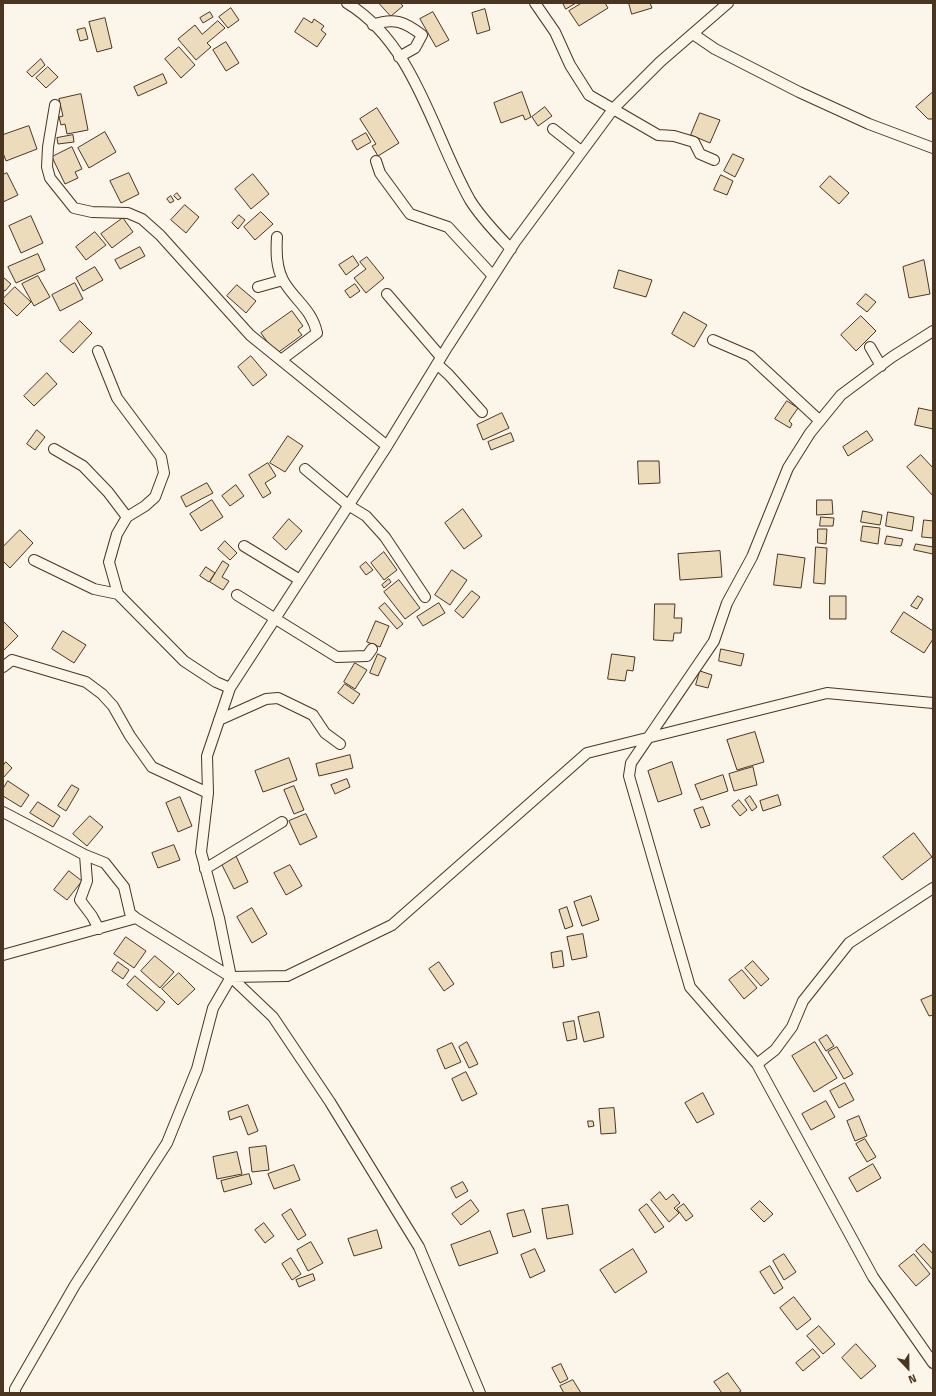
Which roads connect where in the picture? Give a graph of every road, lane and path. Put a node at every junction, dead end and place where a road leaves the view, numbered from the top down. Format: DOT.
graph roads {
  1 [pos="347,3"];
  2 [pos="535,3"];
  3 [pos="728,3"];
  4 [pos="373,25"];
  5 [pos="694,34"];
  6 [pos="399,57"];
  7 [pos="55,105"];
  8 [pos="614,108"];
  9 [pos="553,129"];
  10 [pos="933,148"];
  11 [pos="581,151"];
  12 [pos="714,160"];
  13 [pos="376,161"];
  14 [pos="277,237"];
  15 [pos="511,249"];
  16 [pos="493,276"];
  17 [pos="283,280"];
  18 [pos="258,287"];
  19 [pos="387,294"];
  20 [pos="933,331"];
  21 [pos="713,340"];
  22 [pos="870,347"];
  23 [pos="98,351"];
  24 [pos="281,360"];
  25 [pos="439,361"];
  26 [pos="881,366"];
  27 [pos="482,412"];
  28 [pos="820,421"];
  29 [pos="387,446"];
  30 [pos="54,449"];
  31 [pos="305,469"];
  32 [pos="348,505"];
  33 [pos="127,517"];
  34 [pos="244,546"];
  35 [pos="34,560"];
  36 [pos="300,580"];
  37 [pos="118,594"];
  38 [pos="237,595"];
  39 [pos="425,596"];
  40 [pos="276,618"];
  41 [pos="372,649"];
  42 [pos="3,667"];
  43 [pos="230,688"];
  44 [pos="933,703"];
  45 [pos="219,720"];
  46 [pos="648,738"];
  47 [pos="340,744"];
  48 [pos="208,794"];
  49 [pos="3,812"];
  50 [pos="282,822"];
  51 [pos="85,855"];
  52 [pos="205,869"];
  53 [pos="933,888"];
  54 [pos="136,918"];
  55 [pos="99,929"];
  56 [pos="3,955"];
  57 [pos="231,977"];
  58 [pos="756,1064"];
  59 [pos="933,1363"];
  60 [pos="15,1393"];
  61 [pos="480,1393"];
  1 -- 4 [label="street"];
  2 -- 8 [label="street"];
  3 -- 5 [label="street"];
  4 -- 6 [label="street"];
  4 -- 6 [label="street"];
  5 -- 8 [label="street"];
  5 -- 10 [label="street"];
  6 -- 15 [label="street"];
  7 -- 24 [label="street"];
  8 -- 11 [label="street"];
  8 -- 12 [label="street"];
  9 -- 11 [label="street"];
  11 -- 15 [label="street"];
  13 -- 16 [label="street"];
  14 -- 17 [label="street"];
  15 -- 16 [label="street"];
  16 -- 25 [label="street"];
  17 -- 18 [label="street"];
  17 -- 24 [label="street"];
  19 -- 25 [label="street"];
  20 -- 26 [label="street"];
  21 -- 28 [label="street"];
  22 -- 26 [label="street"];
  23 -- 33 [label="street"];
  24 -- 29 [label="street"];
  25 -- 27 [label="street"];
  25 -- 29 [label="street"];
  26 -- 28 [label="street"];
  28 -- 46 [label="street"];
  29 -- 32 [label="street"];
  30 -- 33 [label="street"];
  31 -- 32 [label="street"];
  32 -- 36 [label="street"];
  32 -- 39 [label="street"];
  33 -- 37 [label="street"];
  34 -- 36 [label="street"];
  35 -- 37 [label="street"];
  36 -- 40 [label="street"];
  37 -- 43 [label="street"];
  38 -- 40 [label="street"];
  40 -- 41 [label="street"];
  40 -- 43 [label="street"];
  42 -- 48 [label="street"];
  43 -- 45 [label="street"];
  44 -- 46 [label="street"];
  45 -- 47 [label="street"];
  45 -- 48 [label="street"];
  46 -- 57 [label="street"];
  46 -- 58 [label="street"];
  48 -- 52 [label="street"];
  49 -- 51 [label="street"];
  50 -- 52 [label="street"];
  51 -- 54 [label="street"];
  51 -- 55 [label="street"];
  52 -- 57 [label="street"];
  53 -- 58 [label="street"];
  54 -- 55 [label="street"];
  54 -- 57 [label="street"];
  55 -- 56 [label="street"];
  57 -- 60 [label="street"];
  57 -- 61 [label="street"];
  58 -- 59 [label="street"];
}
